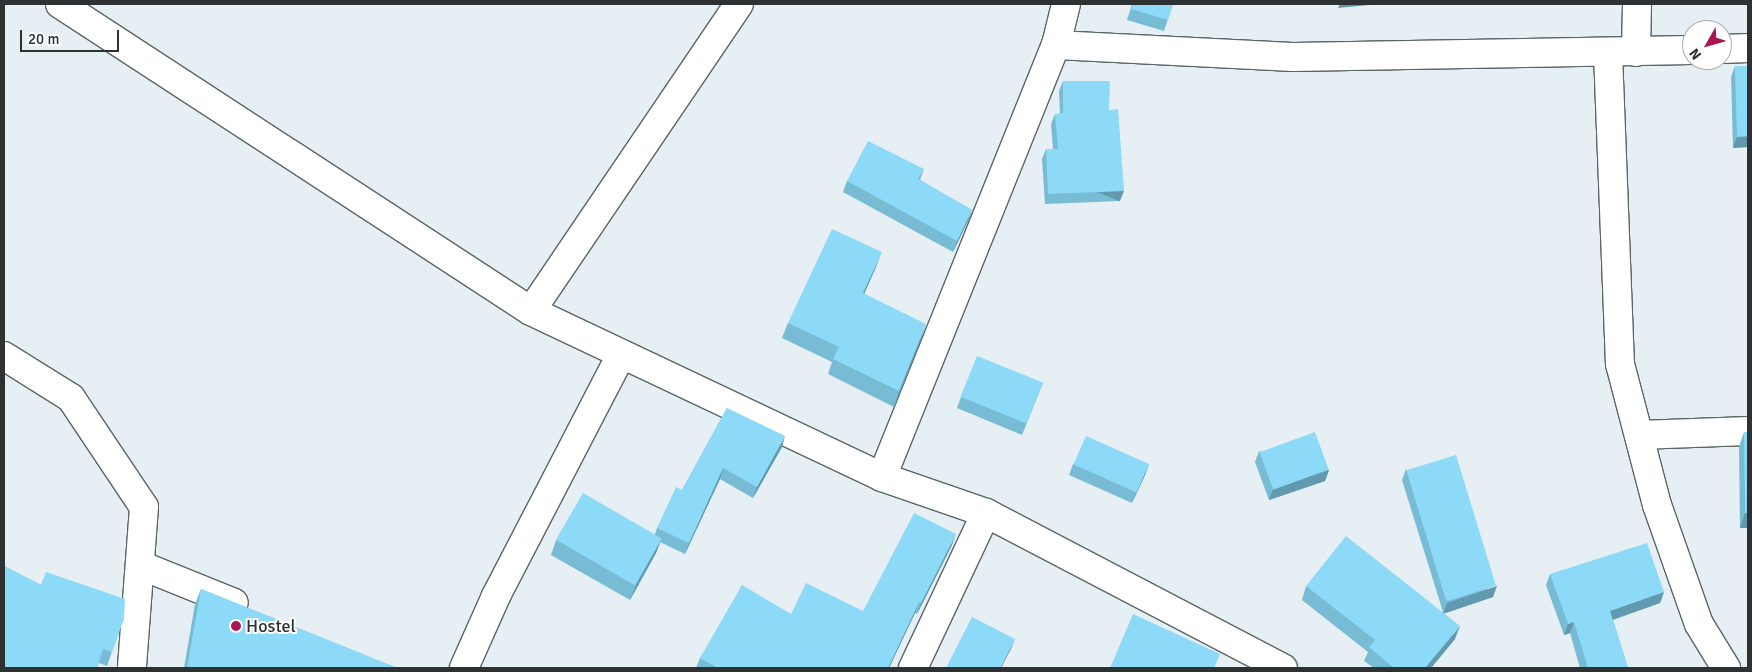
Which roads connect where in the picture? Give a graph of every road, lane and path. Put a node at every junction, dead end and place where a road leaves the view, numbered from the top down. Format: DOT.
graph roads {
  1 [pos="60,4"];
  2 [pos="739,4"];
  3 [pos="1066,4"];
  4 [pos="1637,4"];
  5 [pos="1056,45"];
  6 [pos="1748,48"];
  7 [pos="1732,49"];
  8 [pos="1682,50"];
  9 [pos="1636,52"];
  10 [pos="1608,53"];
  11 [pos="530,311"];
  12 [pos="622,355"];
  13 [pos="4,356"];
  14 [pos="1748,431"];
  15 [pos="1639,435"];
  16 [pos="882,477"];
  17 [pos="986,512"];
  18 [pos="140,566"];
  19 [pos="258,613"];
  20 [pos="132,668"];
  21 [pos="464,668"];
  22 [pos="913,668"];
  23 [pos="1283,668"];
  24 [pos="1726,668"];
  1 -- 11 [label="street"];
  2 -- 11 [label="street"];
  3 -- 5 [label="street"];
  4 -- 9 [label="street"];
  5 -- 10 [label="street"];
  5 -- 16 [label="street"];
  6 -- 7 [label="street"];
  8 -- 9 [label="street"];
  9 -- 10 [label="street"];
  10 -- 15 [label="street"];
  11 -- 12 [label="street"];
  12 -- 16 [label="street"];
  12 -- 21 [label="street"];
  13 -- 18 [label="street"];
  14 -- 15 [label="street"];
  15 -- 24 [label="street"];
  16 -- 17 [label="street"];
  17 -- 22 [label="street"];
  17 -- 23 [label="street"];
  18 -- 19 [label="street"];
  18 -- 20 [label="street"];
}
